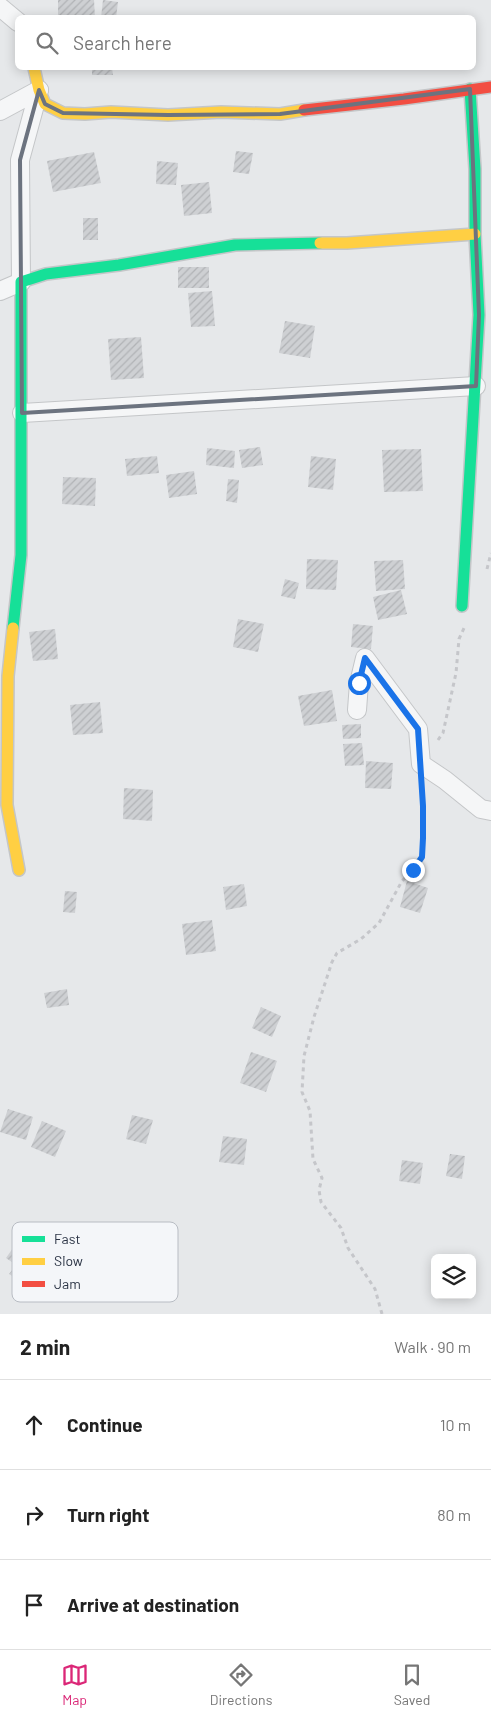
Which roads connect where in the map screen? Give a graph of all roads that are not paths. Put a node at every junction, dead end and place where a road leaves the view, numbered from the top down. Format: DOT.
graph roads {
  1 [pos="0,7"];
  2 [pos="15,20"];
  3 [pos="34,70"];
  4 [pos="491,87"];
  5 [pos="470,89"];
  6 [pos="39,90"];
  7 [pos="0,111"];
  8 [pos="475,234"];
  9 [pos="21,282"];
  10 [pos="0,290"];
  11 [pos="476,386"];
  12 [pos="22,413"];
  13 [pos="462,606"];
  14 [pos="356,710"];
  15 [pos="491,811"];
  16 [pos="19,870"];
  1 -- 2 [label="street"];
  3 -- 6 [label="street"];
  4 -- 5 [label="street"];
  5 -- 6 [label="street"];
  5 -- 8 [label="street"];
  6 -- 7 [label="street"];
  6 -- 9 [label="street"];
  8 -- 9 [label="street"];
  8 -- 11 [label="street"];
  9 -- 10 [label="street"];
  9 -- 12 [label="street"];
  11 -- 12 [label="street"];
  11 -- 13 [label="street"];
  12 -- 16 [label="street"];
  14 -- 15 [label="street"];
}
